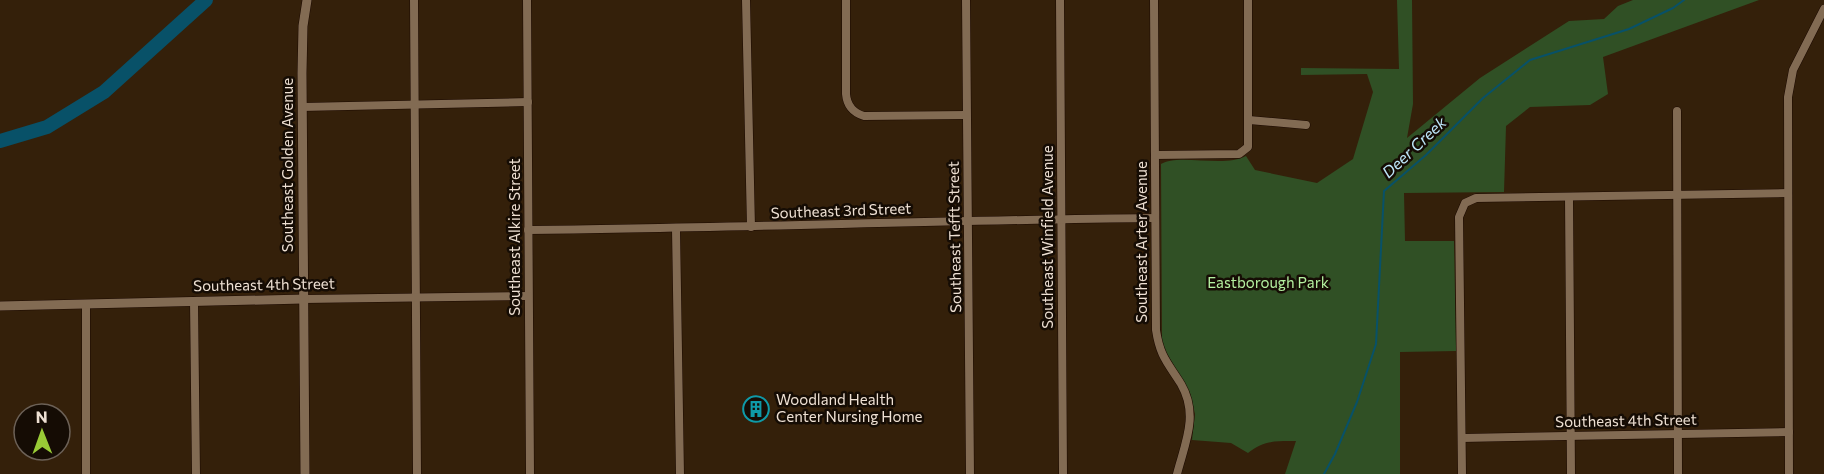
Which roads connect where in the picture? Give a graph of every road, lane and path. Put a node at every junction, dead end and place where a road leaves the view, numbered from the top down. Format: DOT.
graph roads {
  1 [pos="414,0"];
  2 [pos="527,0"];
  3 [pos="746,0"];
  4 [pos="846,0"];
  5 [pos="966,0"];
  6 [pos="1060,0"];
  7 [pos="1154,0"];
  8 [pos="1248,0"];
  9 [pos="307,2"];
  10 [pos="1824,9"];
  11 [pos="528,102"];
  12 [pos="415,106"];
  13 [pos="302,107"];
  14 [pos="1677,111"];
  15 [pos="966,114"];
  16 [pos="1249,120"];
  17 [pos="1306,125"];
  18 [pos="1155,155"];
  19 [pos="1788,192"];
  20 [pos="1677,194"];
  21 [pos="1569,197"];
  22 [pos="1155,218"];
  23 [pos="1062,219"];
  24 [pos="968,220"];
  25 [pos="751,227"];
  26 [pos="676,229"];
  27 [pos="528,230"];
  28 [pos="528,296"];
  29 [pos="416,297"];
  30 [pos="304,299"];
  31 [pos="194,301"];
  32 [pos="86,304"];
  33 [pos="0,306"];
  34 [pos="1789,432"];
  35 [pos="1678,435"];
  36 [pos="1571,437"];
  37 [pos="1462,438"];
  38 [pos="86,474"];
  39 [pos="196,474"];
  40 [pos="305,474"];
  41 [pos="417,474"];
  42 [pos="530,474"];
  43 [pos="680,474"];
  44 [pos="970,474"];
  45 [pos="1063,474"];
  46 [pos="1177,474"];
  47 [pos="1462,474"];
  48 [pos="1571,474"];
  49 [pos="1678,474"];
  50 [pos="1790,474"];
  1 -- 12 [label="street"];
  2 -- 11 [label="street, Southeast Alkire Street"];
  3 -- 25 [label="street"];
  4 -- 15 [label="street"];
  5 -- 15 [label="street, Southeast Tefft Street"];
  6 -- 23 [label="street, Southeast Winfield Avenue"];
  7 -- 18 [label="street, Southeast Arter Avenue"];
  8 -- 16 [label="street"];
  9 -- 13 [label="street, Southeast Golden Avenue"];
  10 -- 19 [label="street"];
  11 -- 12 [label="street"];
  11 -- 27 [label="street, Southeast Alkire Street"];
  12 -- 13 [label="street"];
  12 -- 29 [label="street"];
  13 -- 30 [label="street, Southeast Golden Avenue"];
  14 -- 20 [label="street"];
  15 -- 24 [label="street, Southeast Tefft Street"];
  16 -- 17 [label="street"];
  16 -- 18 [label="street"];
  18 -- 22 [label="street, Southeast Arter Avenue"];
  19 -- 20 [label="street"];
  19 -- 34 [label="street"];
  20 -- 21 [label="street"];
  20 -- 35 [label="street"];
  21 -- 36 [label="street"];
  21 -- 37 [label="street"];
  22 -- 23 [label="street, Southeast 3rd Street"];
  22 -- 46 [label="street, Southeast Arter Avenue"];
  23 -- 24 [label="street, Southeast 3rd Street"];
  23 -- 45 [label="street, Southeast Winfield Avenue"];
  24 -- 25 [label="street, Southeast 3rd Street"];
  24 -- 44 [label="street, Southeast Tefft Street"];
  25 -- 26 [label="street, Southeast 3rd Street"];
  26 -- 27 [label="street, Southeast 3rd Street"];
  26 -- 43 [label="street"];
  27 -- 28 [label="street, Southeast Alkire Street"];
  28 -- 29 [label="street, Southeast 4th Street"];
  28 -- 42 [label="street, Southeast Alkire Street"];
  29 -- 30 [label="street, Southeast 4th Street"];
  29 -- 41 [label="street"];
  30 -- 31 [label="street, Southeast 4th Street"];
  30 -- 40 [label="street, Southeast Golden Avenue"];
  31 -- 32 [label="street, Southeast 4th Street"];
  31 -- 39 [label="street"];
  32 -- 33 [label="street, Southeast 4th Street"];
  32 -- 38 [label="street"];
  34 -- 35 [label="street, Southeast 4th Street"];
  34 -- 50 [label="street"];
  35 -- 36 [label="street, Southeast 4th Street"];
  35 -- 49 [label="street"];
  36 -- 37 [label="street, Southeast 4th Street"];
  36 -- 48 [label="street"];
  37 -- 47 [label="street"];
}
